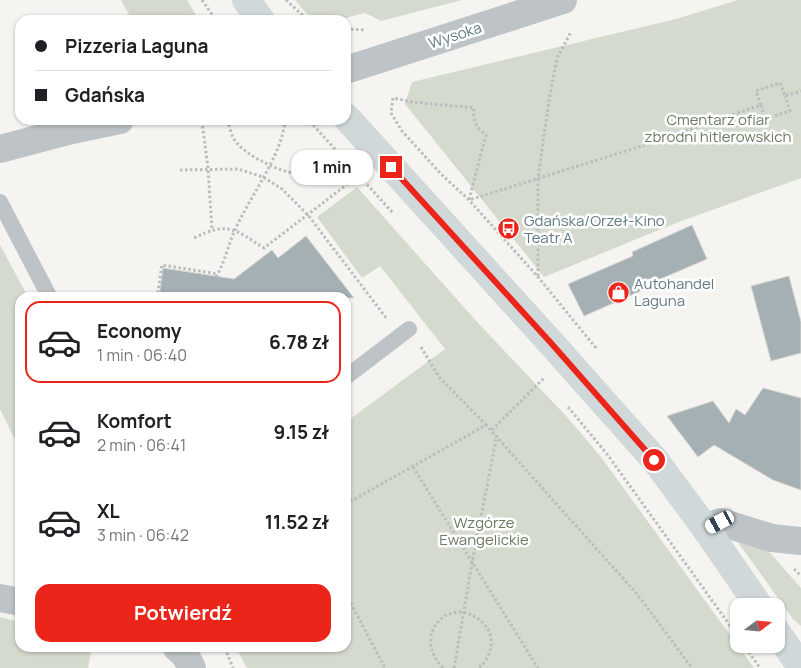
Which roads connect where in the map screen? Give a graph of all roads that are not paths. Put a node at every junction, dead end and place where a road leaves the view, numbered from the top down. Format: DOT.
graph roads {
  1 [pos="246,0"];
  2 [pos="563,0"];
  3 [pos="257,15"];
  4 [pos="351,68"];
  5 [pos="351,123"];
  6 [pos="96,125"];
  7 [pos="0,149"];
  8 [pos="0,202"];
  9 [pos="47,292"];
  10 [pos="409,329"];
  11 [pos="351,373"];
  12 [pos="706,529"];
  13 [pos="801,541"];
  14 [pos="0,598"];
  15 [pos="753,598"];
  16 [pos="15,601"];
  17 [pos="785,644"];
  18 [pos="182,652"];
  19 [pos="801,667"];
  20 [pos="192,668"];
  1 -- 3 [label="main road"];
  2 -- 4 [label="street, Wysoka"];
  5 -- 12 [label="main road"];
  6 -- 7 [label="street"];
  8 -- 9 [label="lane"];
  10 -- 11 [label="lane"];
  12 -- 13 [label="street"];
  12 -- 15 [label="main road"];
  14 -- 16 [label="street"];
  17 -- 19 [label="main road"];
  18 -- 20 [label="street"];
}
